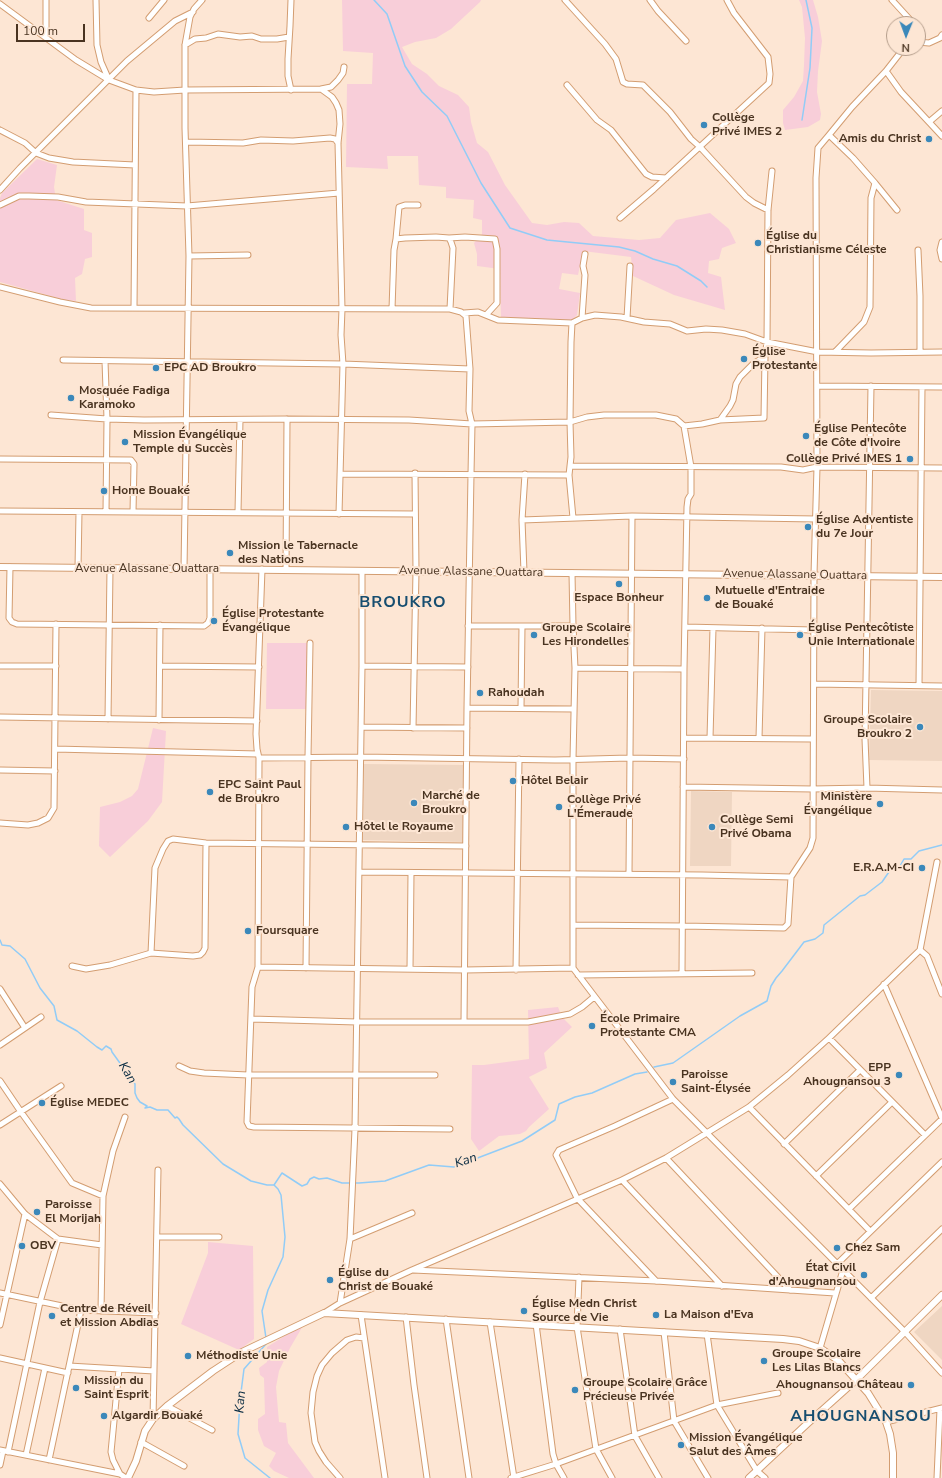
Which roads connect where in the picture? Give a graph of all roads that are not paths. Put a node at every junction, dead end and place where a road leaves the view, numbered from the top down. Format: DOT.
graph roads {
  1 [pos="46,0"];
  2 [pos="96,0"];
  3 [pos="164,0"];
  4 [pos="202,0"];
  5 [pos="291,0"];
  6 [pos="565,0"];
  7 [pos="650,0"];
  8 [pos="727,0"];
  9 [pos="892,0"];
  10 [pos="1,3"];
  11 [pos="193,12"];
  12 [pos="907,16"];
  13 [pos="149,18"];
  14 [pos="942,35"];
  15 [pos="46,36"];
  16 [pos="290,37"];
  17 [pos="686,41"];
  18 [pos="926,43"];
  19 [pos="185,45"];
  20 [pos="898,56"];
  21 [pos="100,62"];
  22 [pos="88,67"];
  23 [pos="344,67"];
  24 [pos="886,71"];
  25 [pos="109,80"];
  26 [pos="567,86"];
  27 [pos="321,89"];
  28 [pos="136,90"];
  29 [pos="185,90"];
  30 [pos="291,90"];
  31 [pos="942,111"];
  32 [pos="929,122"];
  33 [pos="0,130"];
  34 [pos="829,135"];
  35 [pos="942,136"];
  36 [pos="186,142"];
  37 [pos="338,143"];
  38 [pos="700,147"];
  39 [pos="36,153"];
  40 [pos="135,165"];
  41 [pos="772,171"];
  42 [pos="666,178"];
  43 [pos="875,183"];
  44 [pos="0,190"];
  45 [pos="340,193"];
  46 [pos="135,204"];
  47 [pos="0,205"];
  48 [pos="418,205"];
  49 [pos="187,206"];
  50 [pos="768,210"];
  51 [pos="897,210"];
  52 [pos="620,218"];
  53 [pos="449,238"];
  54 [pos="396,239"];
  55 [pos="942,242"];
  56 [pos="918,250"];
  57 [pos="585,254"];
  58 [pos="248,255"];
  59 [pos="189,256"];
  60 [pos="942,259"];
  61 [pos="630,266"];
  62 [pos="0,287"];
  63 [pos="134,308"];
  64 [pos="188,309"];
  65 [pos="342,309"];
  66 [pos="392,309"];
  67 [pos="450,309"];
  68 [pos="464,313"];
  69 [pos="486,315"];
  70 [pos="582,318"];
  71 [pos="627,318"];
  72 [pos="572,323"];
  73 [pos="767,342"];
  74 [pos="818,352"];
  75 [pos="835,352"];
  76 [pos="920,352"];
  77 [pos="942,352"];
  78 [pos="765,357"];
  79 [pos="63,360"];
  80 [pos="105,360"];
  81 [pos="187,362"];
  82 [pos="343,364"];
  83 [pos="470,370"];
  84 [pos="817,386"];
  85 [pos="871,386"];
  86 [pos="922,387"];
  87 [pos="942,387"];
  88 [pos="51,415"];
  89 [pos="107,419"];
  90 [pos="186,419"];
  91 [pos="287,419"];
  92 [pos="240,420"];
  93 [pos="342,420"];
  94 [pos="720,420"];
  95 [pos="570,422"];
  96 [pos="472,424"];
  97 [pos="684,426"];
  98 [pos="0,458"];
  99 [pos="107,460"];
  100 [pos="571,466"];
  101 [pos="691,467"];
  102 [pos="869,467"];
  103 [pos="921,467"];
  104 [pos="817,468"];
  105 [pos="942,468"];
  106 [pos="416,473"];
  107 [pos="340,474"];
  108 [pos="471,474"];
  109 [pos="525,474"];
  110 [pos="569,475"];
  111 [pos="0,511"];
  112 [pos="79,512"];
  113 [pos="106,512"];
  114 [pos="133,512"];
  115 [pos="238,512"];
  116 [pos="185,513"];
  117 [pos="285,514"];
  118 [pos="339,514"];
  119 [pos="415,514"];
  120 [pos="632,516"];
  121 [pos="687,517"];
  122 [pos="573,518"];
  123 [pos="816,518"];
  124 [pos="522,520"];
  125 [pos="0,567"];
  126 [pos="10,567"];
  127 [pos="78,568"];
  128 [pos="110,569"];
  129 [pos="184,569"];
  130 [pos="210,569"];
  131 [pos="262,569"];
  132 [pos="286,570"];
  133 [pos="362,571"];
  134 [pos="416,571"];
  135 [pos="469,571"];
  136 [pos="524,572"];
  137 [pos="572,573"];
  138 [pos="631,573"];
  139 [pos="686,574"];
  140 [pos="814,575"];
  141 [pos="868,576"];
  142 [pos="920,577"];
  143 [pos="942,577"];
  144 [pos="56,624"];
  145 [pos="108,624"];
  146 [pos="160,625"];
  147 [pos="468,626"];
  148 [pos="522,626"];
  149 [pos="573,626"];
  150 [pos="685,627"];
  151 [pos="713,628"];
  152 [pos="762,628"];
  153 [pos="814,630"];
  154 [pos="310,643"];
  155 [pos="0,666"];
  156 [pos="56,666"];
  157 [pos="160,666"];
  158 [pos="362,666"];
  159 [pos="414,666"];
  160 [pos="259,667"];
  161 [pos="468,667"];
  162 [pos="575,668"];
  163 [pos="630,669"];
  164 [pos="684,669"];
  165 [pos="814,684"];
  166 [pos="867,685"];
  167 [pos="919,685"];
  168 [pos="942,686"];
  169 [pos="467,708"];
  170 [pos="521,708"];
  171 [pos="574,709"];
  172 [pos="0,717"];
  173 [pos="55,719"];
  174 [pos="108,719"];
  175 [pos="159,720"];
  176 [pos="257,721"];
  177 [pos="361,727"];
  178 [pos="413,728"];
  179 [pos="467,728"];
  180 [pos="684,738"];
  181 [pos="710,738"];
  182 [pos="759,738"];
  183 [pos="813,739"];
  184 [pos="55,749"];
  185 [pos="259,756"];
  186 [pos="308,757"];
  187 [pos="361,757"];
  188 [pos="466,758"];
  189 [pos="629,758"];
  190 [pos="519,759"];
  191 [pos="573,759"];
  192 [pos="684,759"];
  193 [pos="0,770"];
  194 [pos="55,771"];
  195 [pos="683,787"];
  196 [pos="867,788"];
  197 [pos="813,789"];
  198 [pos="942,790"];
  199 [pos="0,823"];
  200 [pos="206,843"];
  201 [pos="258,844"];
  202 [pos="307,844"];
  203 [pos="359,844"];
  204 [pos="466,846"];
  205 [pos="937,862"];
  206 [pos="359,872"];
  207 [pos="411,873"];
  208 [pos="466,873"];
  209 [pos="517,874"];
  210 [pos="573,874"];
  211 [pos="629,874"];
  212 [pos="683,874"];
  213 [pos="791,877"];
  214 [pos="573,925"];
  215 [pos="683,926"];
  216 [pos="920,950"];
  217 [pos="152,954"];
  218 [pos="72,966"];
  219 [pos="258,967"];
  220 [pos="306,968"];
  221 [pos="573,968"];
  222 [pos="358,969"];
  223 [pos="410,969"];
  224 [pos="465,970"];
  225 [pos="516,970"];
  226 [pos="752,973"];
  227 [pos="682,974"];
  228 [pos="578,975"];
  229 [pos="884,984"];
  230 [pos="0,989"];
  231 [pos="942,994"];
  232 [pos="594,997"];
  233 [pos="41,1018"];
  234 [pos="251,1019"];
  235 [pos="357,1022"];
  236 [pos="464,1022"];
  237 [pos="26,1028"];
  238 [pos="828,1038"];
  239 [pos="0,1045"];
  240 [pos="179,1066"];
  241 [pos="860,1070"];
  242 [pos="248,1075"];
  243 [pos="356,1075"];
  244 [pos="435,1075"];
  245 [pos="0,1081"];
  246 [pos="61,1086"];
  247 [pos="673,1099"];
  248 [pos="942,1101"];
  249 [pos="892,1102"];
  250 [pos="936,1104"];
  251 [pos="749,1107"];
  252 [pos="21,1112"];
  253 [pos="125,1117"];
  254 [pos="942,1118"];
  255 [pos="0,1125"];
  256 [pos="355,1129"];
  257 [pos="450,1129"];
  258 [pos="707,1134"];
  259 [pos="924,1136"];
  260 [pos="784,1144"];
  261 [pos="666,1158"];
  262 [pos="942,1162"];
  263 [pos="158,1170"];
  264 [pos="816,1176"];
  265 [pos="622,1180"];
  266 [pos="0,1184"];
  267 [pos="104,1196"];
  268 [pos="577,1198"];
  269 [pos="849,1209"];
  270 [pos="412,1213"];
  271 [pos="25,1214"];
  272 [pos="942,1229"];
  273 [pos="870,1231"];
  274 [pos="157,1237"];
  275 [pos="219,1237"];
  276 [pos="58,1239"];
  277 [pos="350,1239"];
  278 [pos="102,1244"];
  279 [pos="837,1264"];
  280 [pos="412,1270"];
  281 [pos="843,1270"];
  282 [pos="579,1277"];
  283 [pos="656,1281"];
  284 [pos="722,1286"];
  285 [pos="790,1290"];
  286 [pos="0,1293"];
  287 [pos="835,1293"];
  288 [pos="6,1294"];
  289 [pos="942,1295"];
  290 [pos="871,1298"];
  291 [pos="40,1302"];
  292 [pos="340,1303"];
  293 [pos="81,1310"];
  294 [pos="101,1311"];
  295 [pos="156,1312"];
  296 [pos="324,1313"];
  297 [pos="361,1315"];
  298 [pos="406,1317"];
  299 [pos="446,1319"];
  300 [pos="490,1322"];
  301 [pos="0,1324"];
  302 [pos="536,1324"];
  303 [pos="577,1327"];
  304 [pos="620,1329"];
  305 [pos="664,1332"];
  306 [pos="905,1332"];
  307 [pos="707,1334"];
  308 [pos="364,1338"];
  309 [pos="820,1348"];
  310 [pos="0,1358"];
  311 [pos="26,1364"];
  312 [pos="69,1366"];
  313 [pos="45,1368"];
  314 [pos="119,1369"];
  315 [pos="154,1370"];
  316 [pos="68,1373"];
  317 [pos="942,1373"];
  318 [pos="856,1380"];
  319 [pos="778,1393"];
  320 [pos="717,1405"];
  321 [pos="167,1406"];
  322 [pos="941,1408"];
  323 [pos="153,1419"];
  324 [pos="674,1421"];
  325 [pos="886,1422"];
  326 [pos="212,1430"];
  327 [pos="635,1436"];
  328 [pos="141,1442"];
  329 [pos="596,1449"];
  330 [pos="4,1451"];
  331 [pos="26,1456"];
  332 [pos="49,1460"];
  333 [pos="0,1464"];
  334 [pos="556,1464"];
  335 [pos="184,1466"];
  336 [pos="757,1471"];
  337 [pos="120,1474"];
  338 [pos="127,1478"];
  339 [pos="340,1478"];
  340 [pos="385,1478"];
  341 [pos="427,1478"];
  342 [pos="469,1478"];
  343 [pos="513,1478"];
  344 [pos="564,1478"];
  345 [pos="612,1478"];
  346 [pos="659,1478"];
  347 [pos="708,1478"];
  348 [pos="749,1478"];
  349 [pos="765,1478"];
  350 [pos="892,1478"];
  351 [pos="938,1478"];
  1 -- 15 [label="street"];
  2 -- 21 [label="street"];
  3 -- 13 [label="street"];
  4 -- 11 [label="street"];
  5 -- 16 [label="street"];
  6 -- 38 [label="street"];
  7 -- 17 [label="street"];
  8 -- 38 [label="street"];
  9 -- 12 [label="street"];
  10 -- 15 [label="street"];
  11 -- 19 [label="street"];
  11 -- 25 [label="street"];
  14 -- 18 [label="street"];
  15 -- 22 [label="street"];
  16 -- 19 [label="street"];
  16 -- 30 [label="street"];
  19 -- 29 [label="street"];
  20 -- 24 [label="street"];
  21 -- 22 [label="street"];
  21 -- 25 [label="street"];
  22 -- 25 [label="street"];
  23 -- 27 [label="street"];
  24 -- 32 [label="street"];
  24 -- 34 [label="street"];
  25 -- 28 [label="street"];
  25 -- 39 [label="street"];
  26 -- 42 [label="street"];
  27 -- 30 [label="street"];
  27 -- 37 [label="street"];
  28 -- 29 [label="street"];
  28 -- 40 [label="street"];
  29 -- 30 [label="street"];
  29 -- 36 [label="street"];
  31 -- 32 [label="street"];
  32 -- 35 [label="street"];
  33 -- 39 [label="street"];
  34 -- 43 [label="street"];
  34 -- 74 [label="street"];
  36 -- 37 [label="street"];
  36 -- 49 [label="street"];
  37 -- 45 [label="street"];
  38 -- 42 [label="street"];
  38 -- 50 [label="street"];
  39 -- 40 [label="street"];
  39 -- 44 [label="street"];
  40 -- 46 [label="street"];
  41 -- 50 [label="street"];
  42 -- 52 [label="street"];
  43 -- 51 [label="street"];
  43 -- 75 [label="street"];
  45 -- 49 [label="street"];
  45 -- 65 [label="street"];
  46 -- 47 [label="street"];
  46 -- 49 [label="street"];
  46 -- 63 [label="street"];
  48 -- 54 [label="street"];
  49 -- 59 [label="street"];
  50 -- 73 [label="street"];
  53 -- 54 [label="street"];
  53 -- 67 [label="street"];
  53 -- 69 [label="street"];
  54 -- 66 [label="street"];
  55 -- 60 [label="street"];
  56 -- 76 [label="street"];
  57 -- 70 [label="street"];
  58 -- 59 [label="street"];
  59 -- 64 [label="street"];
  61 -- 71 [label="street"];
  62 -- 63 [label="street"];
  63 -- 64 [label="street"];
  64 -- 65 [label="street"];
  64 -- 81 [label="street"];
  65 -- 66 [label="street"];
  65 -- 82 [label="street"];
  66 -- 67 [label="street"];
  67 -- 68 [label="street"];
  68 -- 69 [label="street"];
  68 -- 83 [label="street"];
  69 -- 72 [label="street"];
  70 -- 71 [label="street"];
  70 -- 72 [label="street"];
  71 -- 73 [label="street"];
  72 -- 95 [label="street"];
  73 -- 74 [label="street"];
  73 -- 78 [label="street"];
  74 -- 75 [label="street"];
  74 -- 84 [label="street"];
  75 -- 76 [label="street"];
  76 -- 77 [label="street"];
  78 -- 94 [label="street"];
  78 -- 94 [label="street"];
  79 -- 80 [label="street"];
  80 -- 81 [label="street"];
  80 -- 89 [label="street"];
  81 -- 82 [label="street"];
  81 -- 90 [label="street"];
  82 -- 83 [label="street"];
  82 -- 93 [label="street"];
  83 -- 96 [label="street"];
  84 -- 85 [label="street"];
  84 -- 104 [label="street"];
  85 -- 86 [label="street"];
  85 -- 102 [label="street"];
  86 -- 87 [label="street"];
  86 -- 103 [label="street"];
  88 -- 89 [label="street"];
  89 -- 90 [label="street"];
  89 -- 99 [label="street"];
  90 -- 92 [label="street"];
  90 -- 116 [label="street"];
  91 -- 92 [label="street"];
  91 -- 93 [label="street"];
  91 -- 117 [label="street"];
  92 -- 115 [label="street"];
  93 -- 96 [label="street"];
  93 -- 107 [label="street"];
  94 -- 97 [label="street"];
  95 -- 96 [label="street"];
  95 -- 97 [label="street"];
  95 -- 100 [label="street"];
  96 -- 108 [label="street"];
  97 -- 101 [label="street"];
  98 -- 99 [label="street"];
  99 -- 113 [label="street"];
  99 -- 114 [label="street"];
  100 -- 101 [label="street"];
  100 -- 110 [label="street"];
  101 -- 104 [label="street"];
  101 -- 121 [label="street"];
  102 -- 103 [label="street"];
  102 -- 104 [label="street"];
  102 -- 141 [label="street"];
  103 -- 105 [label="street"];
  103 -- 142 [label="street"];
  104 -- 123 [label="street"];
  106 -- 107 [label="street"];
  106 -- 108 [label="street"];
  106 -- 119 [label="street"];
  107 -- 118 [label="street"];
  108 -- 109 [label="street"];
  108 -- 135 [label="street"];
  109 -- 110 [label="street"];
  109 -- 124 [label="street"];
  110 -- 122 [label="street"];
  111 -- 112 [label="street"];
  112 -- 113 [label="street"];
  112 -- 127 [label="street"];
  113 -- 114 [label="street"];
  114 -- 116 [label="street"];
  115 -- 116 [label="street"];
  115 -- 117 [label="street"];
  116 -- 129 [label="street"];
  117 -- 118 [label="street"];
  117 -- 132 [label="street"];
  118 -- 119 [label="street"];
  119 -- 134 [label="street"];
  120 -- 121 [label="street"];
  120 -- 122 [label="street"];
  120 -- 138 [label="street"];
  121 -- 123 [label="street"];
  121 -- 139 [label="street"];
  122 -- 124 [label="street"];
  123 -- 140 [label="street"];
  124 -- 136 [label="street"];
  125 -- 126 [label="street, Avenue Alassane Ouattara"];
  126 -- 127 [label="street, Avenue Alassane Ouattara"];
  126 -- 144 [label="street"];
  127 -- 128 [label="street, Avenue Alassane Ouattara"];
  128 -- 129 [label="street, Avenue Alassane Ouattara"];
  128 -- 145 [label="street"];
  129 -- 130 [label="street, Avenue Alassane Ouattara"];
  130 -- 131 [label="street, Avenue Alassane Ouattara"];
  130 -- 146 [label="street"];
  131 -- 132 [label="street, Avenue Alassane Ouattara"];
  131 -- 160 [label="street"];
  132 -- 133 [label="street, Avenue Alassane Ouattara"];
  133 -- 134 [label="street, Avenue Alassane Ouattara"];
  133 -- 158 [label="street"];
  134 -- 135 [label="street, Avenue Alassane Ouattara"];
  134 -- 159 [label="street"];
  135 -- 136 [label="street, Avenue Alassane Ouattara"];
  135 -- 147 [label="street"];
  136 -- 137 [label="street, Avenue Alassane Ouattara"];
  137 -- 138 [label="street, Avenue Alassane Ouattara"];
  137 -- 149 [label="street"];
  138 -- 139 [label="street, Avenue Alassane Ouattara"];
  138 -- 163 [label="street"];
  139 -- 140 [label="street, Avenue Alassane Ouattara"];
  139 -- 150 [label="street"];
  140 -- 141 [label="street, Avenue Alassane Ouattara"];
  140 -- 153 [label="street"];
  141 -- 142 [label="street, Avenue Alassane Ouattara"];
  141 -- 166 [label="street"];
  142 -- 143 [label="street, Avenue Alassane Ouattara"];
  142 -- 167 [label="street"];
  144 -- 145 [label="street"];
  144 -- 156 [label="street"];
  145 -- 146 [label="street"];
  145 -- 174 [label="street"];
  146 -- 157 [label="street"];
  147 -- 148 [label="street"];
  147 -- 161 [label="street"];
  148 -- 149 [label="street"];
  148 -- 170 [label="street"];
  149 -- 162 [label="street"];
  150 -- 151 [label="street"];
  150 -- 164 [label="street"];
  151 -- 152 [label="street"];
  151 -- 181 [label="street"];
  152 -- 153 [label="street"];
  152 -- 182 [label="street"];
  153 -- 165 [label="street"];
  154 -- 186 [label="street"];
  155 -- 156 [label="street"];
  156 -- 173 [label="street"];
  157 -- 160 [label="street"];
  157 -- 175 [label="street"];
  158 -- 159 [label="street"];
  158 -- 177 [label="street"];
  159 -- 161 [label="street"];
  159 -- 178 [label="street"];
  160 -- 176 [label="street"];
  161 -- 169 [label="street"];
  162 -- 163 [label="street"];
  162 -- 171 [label="street"];
  163 -- 164 [label="street"];
  163 -- 189 [label="street"];
  164 -- 180 [label="street"];
  165 -- 166 [label="street"];
  165 -- 183 [label="street"];
  166 -- 167 [label="street"];
  166 -- 196 [label="street"];
  167 -- 168 [label="street"];
  169 -- 170 [label="street"];
  169 -- 179 [label="street"];
  170 -- 171 [label="street"];
  171 -- 191 [label="street"];
  172 -- 173 [label="street"];
  173 -- 174 [label="street"];
  173 -- 184 [label="street"];
  174 -- 175 [label="street"];
  175 -- 176 [label="street"];
  176 -- 185 [label="street"];
  177 -- 178 [label="street"];
  177 -- 187 [label="street"];
  178 -- 179 [label="street"];
  179 -- 188 [label="street"];
  180 -- 181 [label="street"];
  180 -- 192 [label="street"];
  181 -- 182 [label="street"];
  182 -- 183 [label="street"];
  183 -- 197 [label="street"];
  184 -- 185 [label="street"];
  184 -- 194 [label="street"];
  185 -- 186 [label="street"];
  185 -- 201 [label="street"];
  186 -- 187 [label="street"];
  186 -- 202 [label="street"];
  187 -- 188 [label="street"];
  187 -- 203 [label="street"];
  188 -- 190 [label="street"];
  188 -- 204 [label="street"];
  189 -- 191 [label="street"];
  189 -- 192 [label="street"];
  189 -- 211 [label="street"];
  190 -- 191 [label="street"];
  190 -- 209 [label="street"];
  191 -- 210 [label="street"];
  192 -- 195 [label="street"];
  193 -- 194 [label="street"];
  194 -- 199 [label="street"];
  195 -- 197 [label="street"];
  195 -- 212 [label="street"];
  196 -- 197 [label="street"];
  196 -- 198 [label="street"];
  197 -- 213 [label="street"];
  200 -- 201 [label="street"];
  200 -- 217 [label="street"];
  200 -- 217 [label="street"];
  201 -- 202 [label="street"];
  201 -- 219 [label="street"];
  202 -- 203 [label="street"];
  202 -- 220 [label="street"];
  203 -- 204 [label="street"];
  203 -- 206 [label="street"];
  204 -- 208 [label="street"];
  205 -- 216 [label="street"];
  206 -- 207 [label="street"];
  206 -- 222 [label="street"];
  207 -- 208 [label="street"];
  207 -- 223 [label="street"];
  208 -- 209 [label="street"];
  208 -- 224 [label="street"];
  209 -- 210 [label="street"];
  209 -- 225 [label="street"];
  210 -- 211 [label="street"];
  210 -- 214 [label="street"];
  211 -- 212 [label="street"];
  212 -- 213 [label="street"];
  212 -- 215 [label="street"];
  213 -- 215 [label="street"];
  214 -- 215 [label="street"];
  214 -- 221 [label="street"];
  215 -- 227 [label="street"];
  216 -- 229 [label="street"];
  216 -- 231 [label="street"];
  217 -- 218 [label="street"];
  219 -- 220 [label="street"];
  219 -- 234 [label="street"];
  220 -- 222 [label="street"];
  221 -- 225 [label="street"];
  221 -- 228 [label="street"];
  222 -- 223 [label="street"];
  222 -- 235 [label="street"];
  223 -- 224 [label="street"];
  224 -- 225 [label="street"];
  224 -- 236 [label="street"];
  226 -- 227 [label="street"];
  227 -- 228 [label="street"];
  228 -- 232 [label="street"];
  229 -- 238 [label="street"];
  229 -- 250 [label="street"];
  230 -- 237 [label="street"];
  232 -- 236 [label="street"];
  232 -- 247 [label="street"];
  233 -- 237 [label="street"];
  234 -- 235 [label="street"];
  234 -- 242 [label="street"];
  235 -- 236 [label="street"];
  235 -- 243 [label="street"];
  237 -- 239 [label="street"];
  238 -- 241 [label="street"];
  238 -- 251 [label="street"];
  240 -- 242 [label="street"];
  241 -- 249 [label="street"];
  241 -- 260 [label="street"];
  242 -- 243 [label="street"];
  242 -- 256 [label="street"];
  243 -- 244 [label="street"];
  243 -- 256 [label="street"];
  245 -- 252 [label="street"];
  246 -- 252 [label="street"];
  247 -- 258 [label="street"];
  247 -- 268 [label="street"];
  248 -- 250 [label="street"];
  249 -- 259 [label="street"];
  249 -- 264 [label="street"];
  250 -- 254 [label="street"];
  251 -- 258 [label="street"];
  251 -- 260 [label="street"];
  252 -- 255 [label="street"];
  252 -- 267 [label="street"];
  253 -- 267 [label="street"];
  254 -- 259 [label="street"];
  256 -- 257 [label="street"];
  256 -- 277 [label="street"];
  258 -- 261 [label="street"];
  258 -- 279 [label="street"];
  259 -- 269 [label="street"];
  260 -- 264 [label="street"];
  261 -- 265 [label="street"];
  261 -- 285 [label="street"];
  262 -- 273 [label="street"];
  263 -- 274 [label="street"];
  264 -- 269 [label="street"];
  265 -- 268 [label="street"];
  265 -- 284 [label="street"];
  266 -- 271 [label="street"];
  267 -- 278 [label="street"];
  268 -- 280 [label="street"];
  268 -- 283 [label="street"];
  269 -- 273 [label="street"];
  270 -- 277 [label="street"];
  271 -- 276 [label="street"];
  271 -- 288 [label="street"];
  272 -- 290 [label="street"];
  273 -- 279 [label="street"];
  274 -- 275 [label="street"];
  274 -- 295 [label="street"];
  276 -- 278 [label="street"];
  276 -- 291 [label="street"];
  277 -- 292 [label="street"];
  278 -- 294 [label="street"];
  279 -- 281 [label="street"];
  280 -- 282 [label="street"];
  280 -- 292 [label="street"];
  281 -- 287 [label="street"];
  281 -- 290 [label="street"];
  282 -- 283 [label="street"];
  282 -- 303 [label="street"];
  283 -- 284 [label="street"];
  284 -- 285 [label="street"];
  285 -- 287 [label="street"];
  286 -- 288 [label="street"];
  287 -- 309 [label="street"];
  288 -- 291 [label="street"];
  288 -- 301 [label="street"];
  289 -- 306 [label="street"];
  290 -- 306 [label="street"];
  291 -- 293 [label="street"];
  291 -- 311 [label="street"];
  292 -- 296 [label="street"];
  293 -- 294 [label="street"];
  293 -- 312 [label="street"];
  294 -- 295 [label="street"];
  295 -- 315 [label="street"];
  296 -- 297 [label="street"];
  296 -- 321 [label="street"];
  297 -- 298 [label="street"];
  297 -- 308 [label="street"];
  298 -- 299 [label="street"];
  298 -- 341 [label="street"];
  299 -- 300 [label="street"];
  299 -- 342 [label="street"];
  300 -- 302 [label="street"];
  300 -- 343 [label="street"];
  302 -- 303 [label="street"];
  302 -- 334 [label="street"];
  303 -- 304 [label="street"];
  303 -- 329 [label="street"];
  304 -- 305 [label="street"];
  304 -- 327 [label="street"];
  305 -- 307 [label="street"];
  305 -- 324 [label="street"];
  306 -- 317 [label="street"];
  306 -- 318 [label="street"];
  307 -- 309 [label="street"];
  307 -- 320 [label="street"];
  308 -- 339 [label="street"];
  308 -- 340 [label="street"];
  309 -- 318 [label="street"];
  310 -- 311 [label="street"];
  311 -- 313 [label="street"];
  311 -- 330 [label="street"];
  312 -- 314 [label="street"];
  312 -- 316 [label="street"];
  313 -- 316 [label="street"];
  313 -- 331 [label="street"];
  314 -- 315 [label="street"];
  314 -- 337 [label="street"];
  315 -- 323 [label="street"];
  316 -- 332 [label="street"];
  318 -- 325 [label="street"];
  318 -- 336 [label="street"];
  319 -- 320 [label="street"];
  320 -- 324 [label="street"];
  320 -- 336 [label="street"];
  321 -- 323 [label="street"];
  321 -- 326 [label="street"];
  322 -- 325 [label="street"];
  322 -- 351 [label="street"];
  323 -- 328 [label="street"];
  324 -- 327 [label="street"];
  324 -- 347 [label="street"];
  325 -- 350 [label="street"];
  327 -- 329 [label="street"];
  327 -- 346 [label="street"];
  328 -- 335 [label="street"];
  328 -- 338 [label="street"];
  329 -- 334 [label="street"];
  329 -- 345 [label="street"];
  330 -- 331 [label="street"];
  330 -- 333 [label="street"];
  331 -- 332 [label="street"];
  332 -- 337 [label="street"];
  334 -- 343 [label="street"];
  334 -- 344 [label="street"];
  336 -- 348 [label="street"];
  336 -- 349 [label="street"];
  337 -- 338 [label="street"];
}
